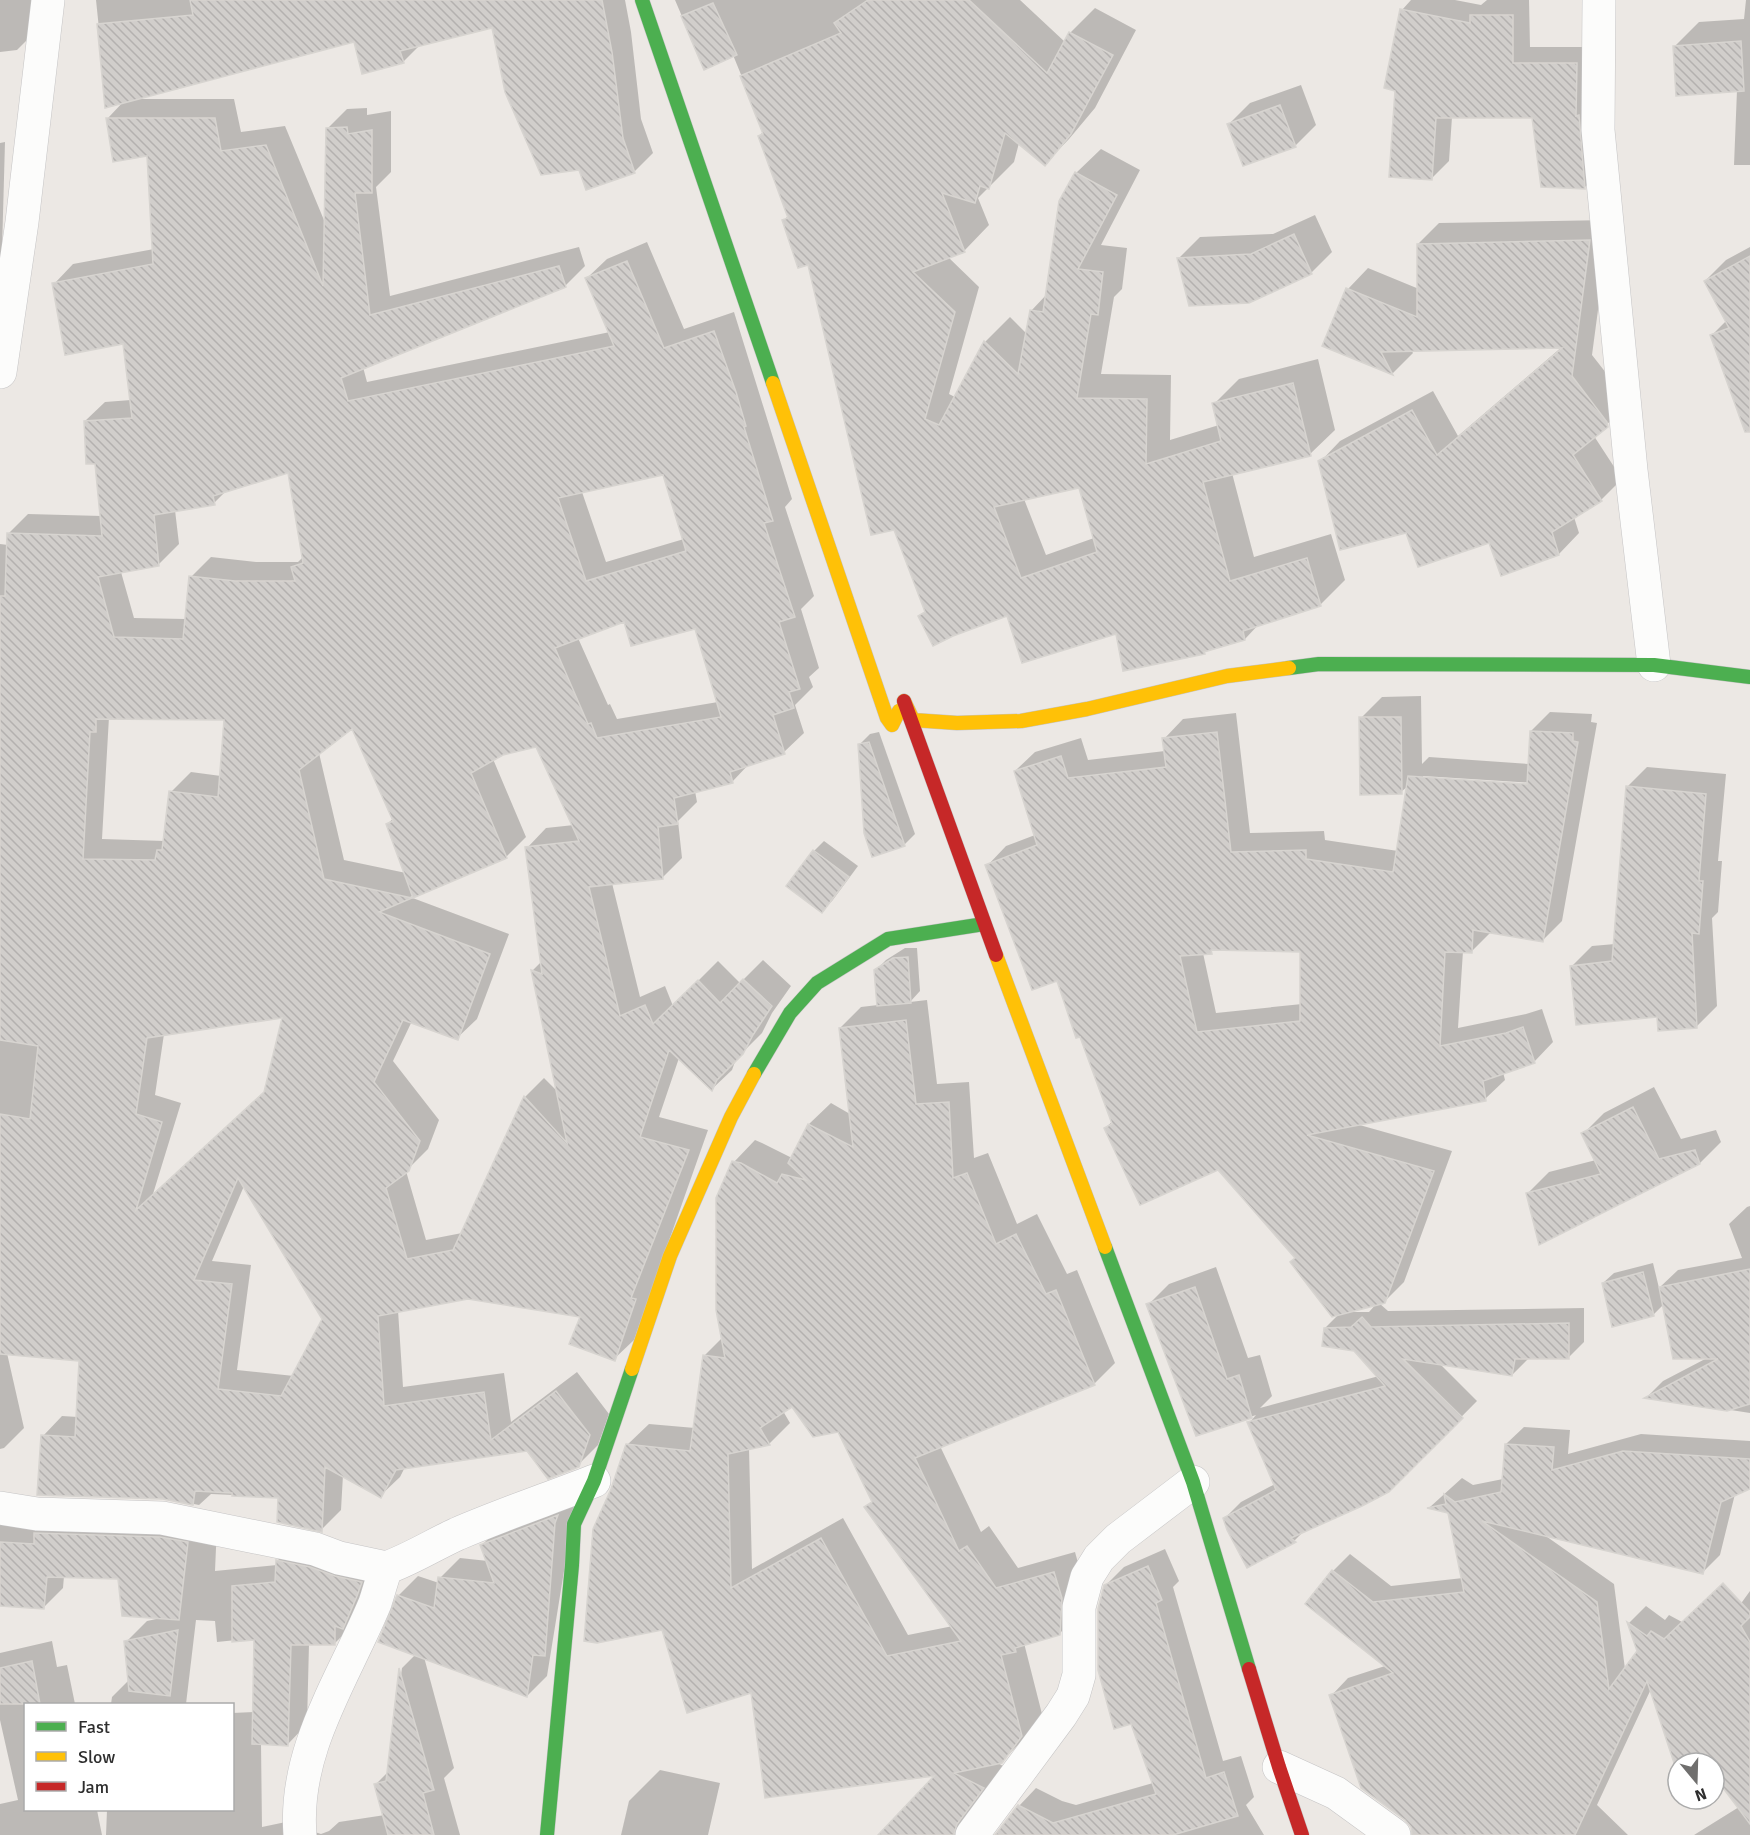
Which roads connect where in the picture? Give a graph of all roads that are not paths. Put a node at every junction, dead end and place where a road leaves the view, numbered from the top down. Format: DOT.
graph roads {
  1 [pos="48,0"];
  2 [pos="643,0"];
  3 [pos="1599,0"];
  4 [pos="0,372"];
  5 [pos="1654,665"];
  6 [pos="1750,676"];
  7 [pos="904,701"];
  8 [pos="984,924"];
  9 [pos="594,1481"];
  10 [pos="1193,1482"];
  11 [pos="0,1509"];
  12 [pos="386,1568"];
  13 [pos="1279,1767"];
  14 [pos="300,1835"];
  15 [pos="547,1835"];
  16 [pos="972,1835"];
  17 [pos="1302,1835"];
  18 [pos="1394,1835"];
  1 -- 4 [label="street"];
  2 -- 7 [label="street"];
  3 -- 5 [label="street"];
  5 -- 6 [label="street"];
  5 -- 7 [label="street"];
  7 -- 8 [label="street"];
  8 -- 9 [label="street"];
  8 -- 10 [label="street"];
  9 -- 12 [label="street"];
  9 -- 15 [label="street"];
  10 -- 13 [label="street"];
  10 -- 16 [label="street"];
  11 -- 12 [label="street"];
  12 -- 14 [label="street"];
  13 -- 17 [label="street"];
  13 -- 18 [label="street"];
}
